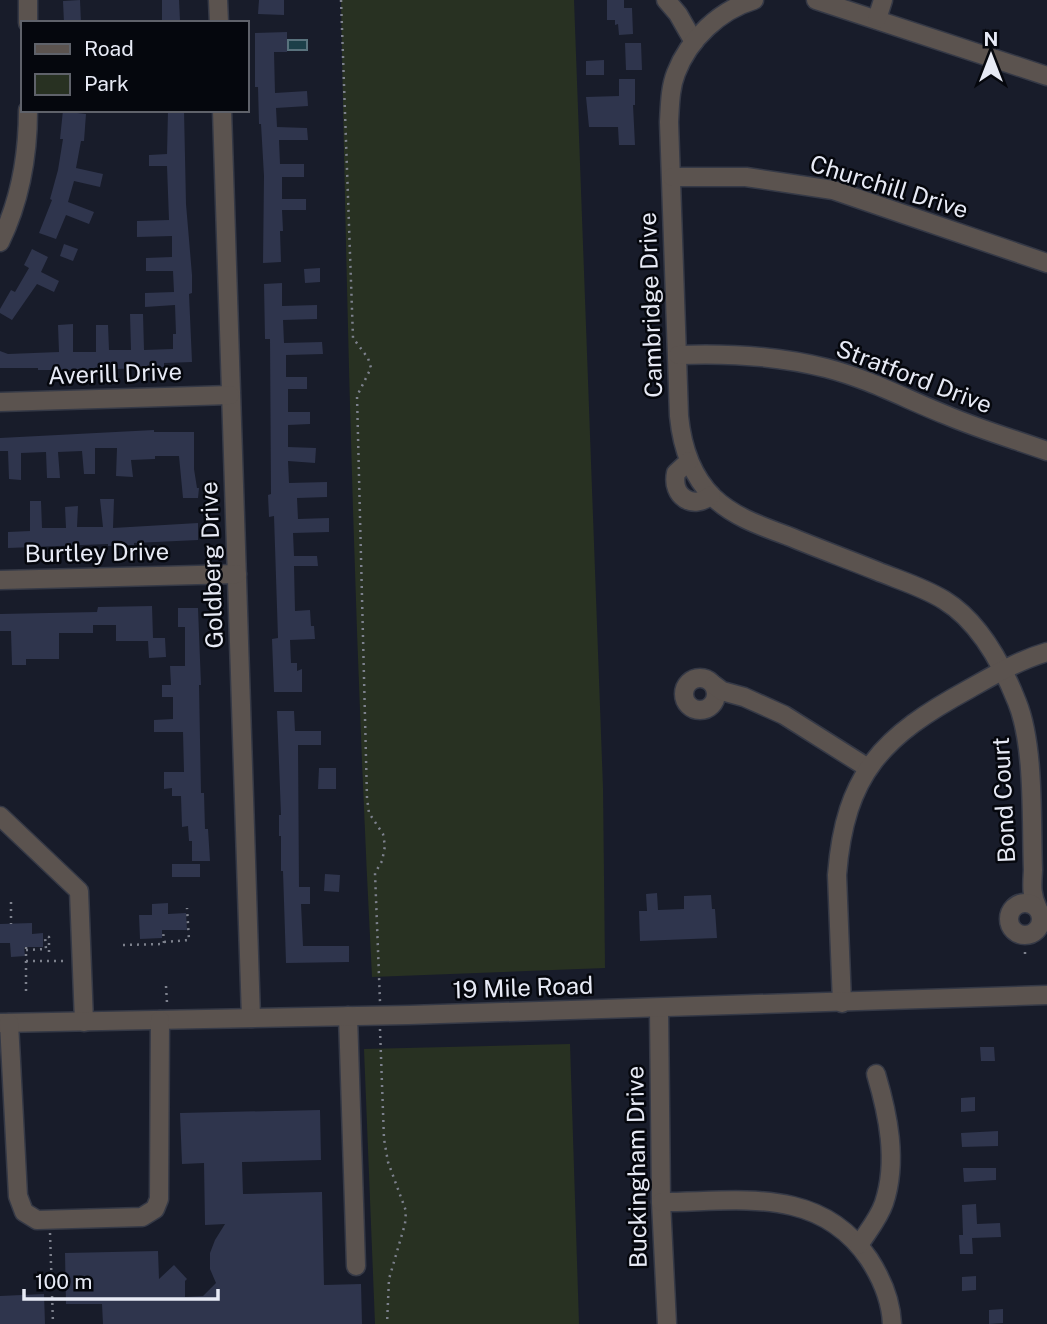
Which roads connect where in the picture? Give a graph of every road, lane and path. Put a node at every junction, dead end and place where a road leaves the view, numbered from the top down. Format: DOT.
graph roads {
  1 [pos="27,0"];
  2 [pos="218,0"];
  3 [pos="341,0"];
  4 [pos="666,0"];
  5 [pos="754,0"];
  6 [pos="816,0"];
  7 [pos="883,0"];
  8 [pos="722,6"];
  9 [pos="877,19"];
  10 [pos="28,21"];
  11 [pos="219,21"];
  12 [pos="694,42"];
  13 [pos="1047,76"];
  14 [pos="28,112"];
  15 [pos="222,112"];
  16 [pos="671,177"];
  17 [pos="0,242"];
  18 [pos="1047,263"];
  19 [pos="678,355"];
  20 [pos="230,396"];
  21 [pos="0,402"];
  22 [pos="1047,450"];
  23 [pos="689,461"];
  24 [pos="711,495"];
  25 [pos="790,537"];
  26 [pos="237,574"];
  27 [pos="0,580"];
  28 [pos="1047,652"];
  29 [pos="1002,670"];
  30 [pos="714,685"];
  31 [pos="731,695"];
  32 [pos="713,705"];
  33 [pos="868,768"];
  34 [pos="0,816"];
  35 [pos="1031,890"];
  36 [pos="10,902"];
  37 [pos="1018,904"];
  38 [pos="187,908"];
  39 [pos="1038,909"];
  40 [pos="11,924"];
  41 [pos="163,930"];
  42 [pos="152,939"];
  43 [pos="164,942"];
  44 [pos="152,945"];
  45 [pos="123,946"];
  46 [pos="52,952"];
  47 [pos="1025,952"];
  48 [pos="1025,958"];
  49 [pos="26,961"];
  50 [pos="67,961"];
  51 [pos="166,986"];
  52 [pos="26,991"];
  53 [pos="1047,995"];
  54 [pos="380,1002"];
  55 [pos="842,1003"];
  56 [pos="659,1009"];
  57 [pos="163,1011"];
  58 [pos="348,1016"];
  59 [pos="251,1018"];
  60 [pos="84,1021"];
  61 [pos="5,1023"];
  62 [pos="380,1025"];
  63 [pos="876,1074"];
  64 [pos="662,1202"];
  65 [pos="50,1219"];
  66 [pos="859,1245"];
  67 [pos="356,1266"];
  68 [pos="53,1324"];
  69 [pos="387,1324"];
  70 [pos="667,1324"];
  71 [pos="892,1324"];
  1 -- 10 [label="street"];
  2 -- 11 [label="street"];
  3 -- 54 [label="path"];
  4 -- 12 [label="street"];
  5 -- 8 [label="street, Cambridge Drive"];
  6 -- 9 [label="street"];
  7 -- 9 [label="street"];
  8 -- 12 [label="street, Cambridge Drive"];
  9 -- 13 [label="street"];
  12 -- 16 [label="street, Cambridge Drive"];
  14 -- 17 [label="street"];
  15 -- 20 [label="street, Goldberg Drive"];
  16 -- 18 [label="street, Churchill Drive"];
  16 -- 19 [label="street, Cambridge Drive"];
  19 -- 22 [label="street, Stratford Drive"];
  19 -- 23 [label="street, Cambridge Drive"];
  20 -- 21 [label="street, Averill Drive"];
  20 -- 26 [label="street, Goldberg Drive"];
  23 -- 24 [label="street, Cambridge Drive"];
  23 -- 24 [label="street"];
  24 -- 25 [label="street, Cambridge Drive"];
  25 -- 29 [label="street, Bond Court"];
  26 -- 27 [label="street, Burtley Drive"];
  26 -- 59 [label="street, Goldberg Drive"];
  28 -- 29 [label="street"];
  29 -- 33 [label="street"];
  29 -- 35 [label="street, Bond Court"];
  30 -- 31 [label="street"];
  30 -- 32 [label="street"];
  30 -- 32 [label="street"];
  31 -- 32 [label="street"];
  31 -- 33 [label="street"];
  33 -- 55 [label="street"];
  34 -- 60 [label="street"];
  35 -- 37 [label="street, Bond Court"];
  35 -- 39 [label="street, Bond Court"];
  36 -- 40 [label="path"];
  37 -- 39 [label="street"];
  37 -- 39 [label="street"];
  38 -- 43 [label="path"];
  41 -- 43 [label="path"];
  42 -- 44 [label="path"];
  43 -- 44 [label="path"];
  44 -- 45 [label="path"];
  46 -- 49 [label="path"];
  47 -- 48 [label="path"];
  49 -- 50 [label="path"];
  49 -- 52 [label="path"];
  51 -- 57 [label="path"];
  53 -- 55 [label="street, 19 Mile Road"];
  55 -- 56 [label="street, 19 Mile Road"];
  56 -- 58 [label="street, 19 Mile Road"];
  56 -- 64 [label="street, Buckingham Drive"];
  57 -- 59 [label="street, 19 Mile Road"];
  57 -- 60 [label="street, 19 Mile Road"];
  57 -- 65 [label="street"];
  58 -- 59 [label="street, 19 Mile Road"];
  58 -- 67 [label="street"];
  60 -- 61 [label="street, 19 Mile Road"];
  61 -- 65 [label="street"];
  62 -- 69 [label="path"];
  63 -- 66 [label="street"];
  64 -- 66 [label="street"];
  64 -- 70 [label="street, Buckingham Drive"];
  65 -- 68 [label="path"];
  66 -- 71 [label="street"];
}
